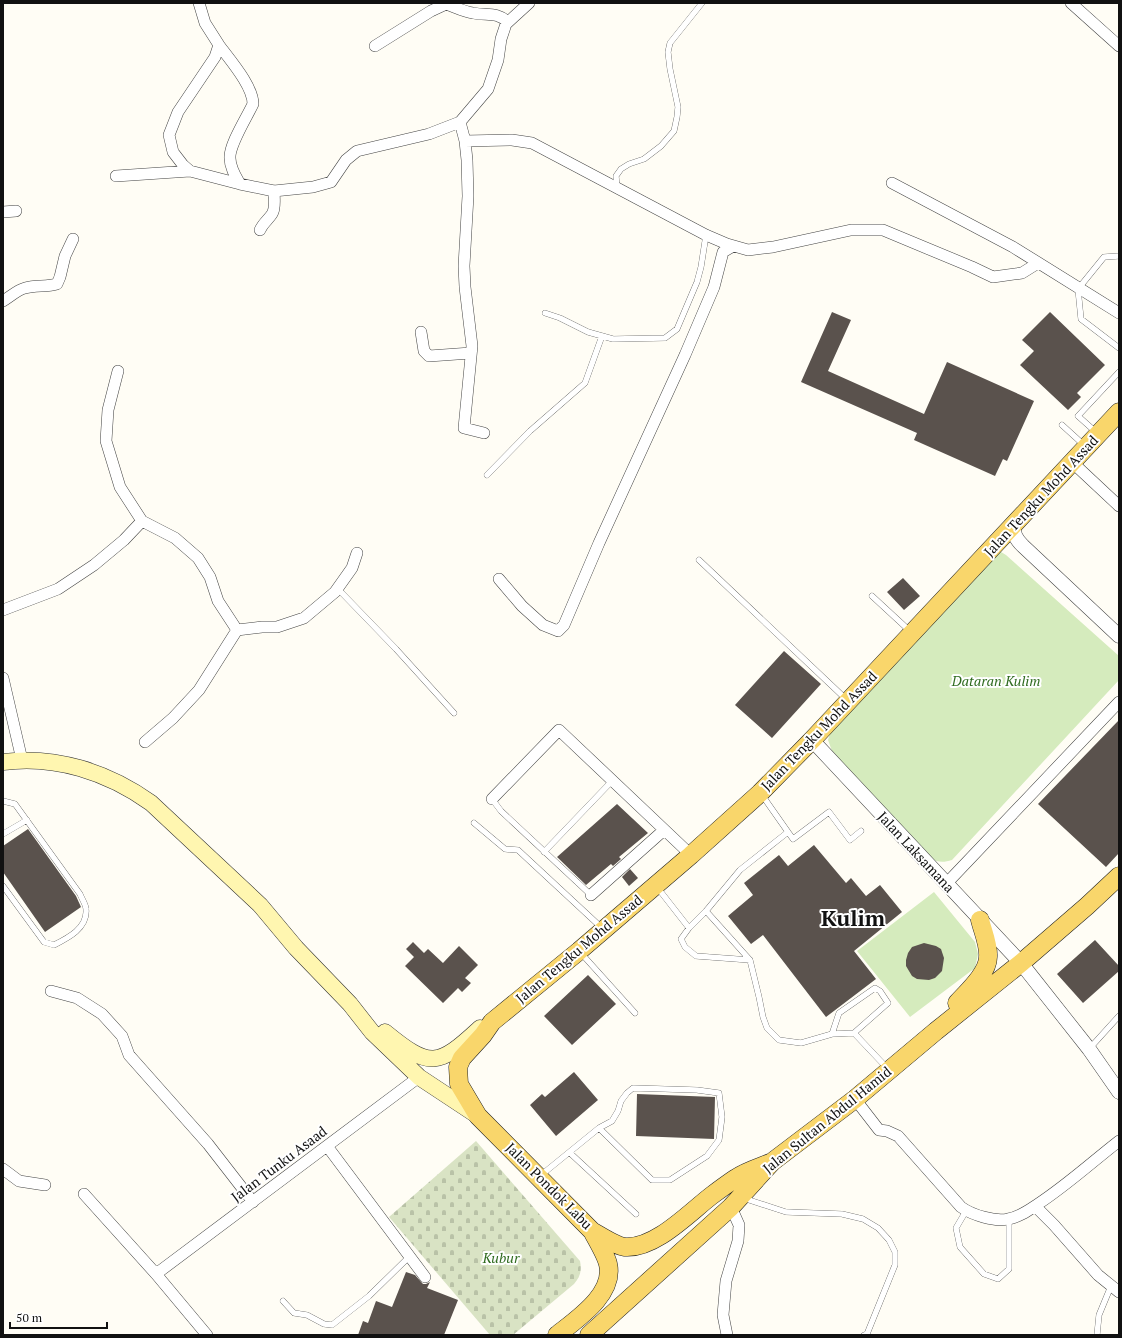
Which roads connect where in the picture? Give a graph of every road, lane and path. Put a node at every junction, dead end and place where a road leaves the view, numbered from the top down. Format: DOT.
graph roads {
  1 [pos="199,3"];
  2 [pos="529,3"];
  3 [pos="702,3"];
  4 [pos="1071,3"];
  5 [pos="508,22"];
  6 [pos="219,45"];
  7 [pos="375,46"];
  8 [pos="1119,46"];
  9 [pos="460,122"];
  10 [pos="465,141"];
  11 [pos="190,171"];
  12 [pos="116,176"];
  13 [pos="892,183"];
  14 [pos="240,184"];
  15 [pos="617,188"];
  16 [pos="274,191"];
  17 [pos="16,211"];
  18 [pos="3,212"];
  19 [pos="260,230"];
  20 [pos="706,235"];
  21 [pos="73,239"];
  22 [pos="730,245"];
  23 [pos="1119,256"];
  24 [pos="1038,263"];
  25 [pos="1078,289"];
  26 [pos="3,301"];
  27 [pos="545,313"];
  28 [pos="1119,313"];
  29 [pos="421,332"];
  30 [pos="602,336"];
  31 [pos="1119,348"];
  32 [pos="471,353"];
  33 [pos="118,371"];
  34 [pos="1119,372"];
  35 [pos="1119,412"];
  36 [pos="1062,425"];
  37 [pos="484,433"];
  38 [pos="1098,434"];
  39 [pos="1086,448"];
  40 [pos="1072,462"];
  41 [pos="487,476"];
  42 [pos="1119,506"];
  43 [pos="142,520"];
  44 [pos="1014,525"];
  45 [pos="357,553"];
  46 [pos="699,560"];
  47 [pos="500,579"];
  48 [pos="338,589"];
  49 [pos="872,596"];
  50 [pos="3,610"];
  51 [pos="237,630"];
  52 [pos="912,633"];
  53 [pos="1119,636"];
  54 [pos="3,678"];
  55 [pos="848,701"];
  56 [pos="1119,702"];
  57 [pos="454,712"];
  58 [pos="812,740"];
  59 [pos="145,742"];
  60 [pos="22,760"];
  61 [pos="3,762"];
  62 [pos="612,780"];
  63 [pos="760,793"];
  64 [pos="492,798"];
  65 [pos="3,801"];
  66 [pos="27,820"];
  67 [pos="474,823"];
  68 [pos="664,830"];
  69 [pos="861,831"];
  70 [pos="788,832"];
  71 [pos="3,834"];
  72 [pos="544,852"];
  73 [pos="691,854"];
  74 [pos="1119,876"];
  75 [pos="946,884"];
  76 [pos="655,885"];
  77 [pos="3,886"];
  78 [pos="591,896"];
  79 [pos="706,911"];
  80 [pos="980,920"];
  81 [pos="689,928"];
  82 [pos="604,929"];
  83 [pos="579,951"];
  84 [pos="750,960"];
  85 [pos="1021,964"];
  86 [pos="51,990"];
  87 [pos="350,1004"];
  88 [pos="635,1013"];
  89 [pos="1119,1016"];
  90 [pos="492,1022"];
  91 [pos="936,1031"];
  92 [pos="854,1033"];
  93 [pos="832,1034"];
  94 [pos="1089,1049"];
  95 [pos="889,1069"];
  96 [pos="420,1077"];
  97 [pos="1119,1092"];
  98 [pos="855,1099"];
  99 [pos="478,1116"];
  100 [pos="599,1128"];
  101 [pos="1119,1141"];
  102 [pos="327,1146"];
  103 [pos="570,1153"];
  104 [pos="772,1162"];
  105 [pos="3,1168"];
  106 [pos="539,1176"];
  107 [pos="45,1186"];
  108 [pos="84,1194"];
  109 [pos="253,1202"];
  110 [pos="735,1202"];
  111 [pos="1035,1206"];
  112 [pos="966,1211"];
  113 [pos="636,1214"];
  114 [pos="1009,1219"];
  115 [pos="592,1231"];
  116 [pos="410,1256"];
  117 [pos="156,1274"];
  118 [pos="425,1277"];
  119 [pos="1115,1289"];
  120 [pos="283,1301"];
  121 [pos="207,1335"];
  122 [pos="557,1335"];
  123 [pos="589,1335"];
  124 [pos="727,1335"];
  125 [pos="864,1335"];
  126 [pos="1097,1335"];
  1 -- 6 [label="street"];
  2 -- 5 [label="street"];
  3 -- 15 [label="lane"];
  4 -- 8 [label="street"];
  5 -- 7 [label="street"];
  5 -- 9 [label="street"];
  6 -- 11 [label="street"];
  6 -- 14 [label="street"];
  9 -- 10 [label="street"];
  9 -- 16 [label="street"];
  10 -- 15 [label="street"];
  10 -- 32 [label="street"];
  11 -- 12 [label="street"];
  11 -- 14 [label="street"];
  13 -- 24 [label="street"];
  14 -- 16 [label="street"];
  15 -- 20 [label="street"];
  16 -- 19 [label="street"];
  17 -- 18 [label="street"];
  20 -- 22 [label="street"];
  20 -- 30 [label="lane"];
  21 -- 26 [label="street"];
  22 -- 24 [label="street"];
  22 -- 47 [label="street"];
  23 -- 25 [label="lane"];
  24 -- 25 [label="street"];
  25 -- 28 [label="street"];
  25 -- 31 [label="lane"];
  27 -- 30 [label="lane"];
  29 -- 32 [label="street"];
  30 -- 41 [label="lane"];
  32 -- 37 [label="street"];
  33 -- 43 [label="street"];
  34 -- 38 [label="lane"];
  35 -- 38 [label="main road, Jalan Tengku Mohd Assad"];
  36 -- 39 [label="lane"];
  38 -- 39 [label="main road, Jalan Tengku Mohd Assad"];
  39 -- 40 [label="main road, Jalan Tengku Mohd Assad"];
  40 -- 42 [label="street"];
  40 -- 44 [label="main road, Jalan Tengku Mohd Assad"];
  43 -- 50 [label="street"];
  43 -- 51 [label="street"];
  44 -- 52 [label="main road, Jalan Tengku Mohd Assad"];
  44 -- 53 [label="street"];
  45 -- 48 [label="street"];
  46 -- 55 [label="lane"];
  48 -- 51 [label="street"];
  48 -- 57 [label="lane"];
  49 -- 52 [label="lane"];
  51 -- 59 [label="street"];
  52 -- 55 [label="main road, Jalan Tengku Mohd Assad"];
  54 -- 60 [label="street"];
  55 -- 58 [label="main road, Jalan Tengku Mohd Assad"];
  56 -- 75 [label="street"];
  58 -- 63 [label="main road, Jalan Tengku Mohd Assad"];
  58 -- 75 [label="street, Jalan Laksamana"];
  60 -- 61 [label="main road"];
  60 -- 87 [label="main road"];
  62 -- 64 [label="street"];
  62 -- 68 [label="street"];
  62 -- 72 [label="lane"];
  63 -- 70 [label="lane"];
  63 -- 73 [label="main road, Jalan Tengku Mohd Assad"];
  64 -- 72 [label="lane"];
  65 -- 66 [label="lane"];
  66 -- 71 [label="lane"];
  66 -- 77 [label="lane"];
  67 -- 82 [label="lane"];
  68 -- 73 [label="street"];
  68 -- 78 [label="street"];
  69 -- 70 [label="lane"];
  70 -- 79 [label="lane"];
  72 -- 78 [label="lane"];
  73 -- 76 [label="main road, Jalan Tengku Mohd Assad"];
  74 -- 85 [label="main road, Jalan Sultan Abdul Hamid"];
  75 -- 80 [label="street, Jalan Laksamana"];
  76 -- 81 [label="lane"];
  76 -- 82 [label="main road, Jalan Tengku Mohd Assad"];
  79 -- 81 [label="lane"];
  79 -- 84 [label="lane"];
  80 -- 85 [label="street, Jalan Laksamana"];
  80 -- 91 [label="main road"];
  81 -- 84 [label="lane"];
  82 -- 83 [label="main road, Jalan Tengku Mohd Assad"];
  83 -- 88 [label="lane"];
  83 -- 90 [label="main road, Jalan Tengku Mohd Assad"];
  84 -- 93 [label="lane"];
  85 -- 91 [label="main road, Jalan Sultan Abdul Hamid"];
  85 -- 94 [label="street, Jalan Laksamana"];
  86 -- 109 [label="street"];
  87 -- 90 [label="main road, Jalan Tengku Mohd Assad"];
  87 -- 96 [label="main road, Jalan Pondok Labu"];
  89 -- 94 [label="lane"];
  90 -- 99 [label="main road, Jalan Tengku Mohd Assad"];
  91 -- 95 [label="main road, Jalan Sultan Abdul Hamid"];
  92 -- 93 [label="lane"];
  92 -- 93 [label="lane"];
  92 -- 95 [label="lane"];
  94 -- 97 [label="street, Jalan Laksamana"];
  95 -- 98 [label="main road, Jalan Sultan Abdul Hamid"];
  96 -- 99 [label="main road, Jalan Pondok Labu"];
  96 -- 102 [label="street, Jalan Tunku Asaad"];
  98 -- 104 [label="main road, Jalan Sultan Abdul Hamid"];
  98 -- 112 [label="street"];
  99 -- 106 [label="main road, Jalan Pondok Labu"];
  100 -- 100 [label="lane"];
  100 -- 103 [label="lane"];
  101 -- 111 [label="street"];
  102 -- 109 [label="street, Jalan Tunku Asaad"];
  102 -- 116 [label="street"];
  103 -- 106 [label="lane"];
  103 -- 113 [label="lane"];
  104 -- 110 [label="main road, Jalan Sultan Abdul Hamid"];
  104 -- 115 [label="main road, Jalan Pondok Labu"];
  105 -- 107 [label="street"];
  106 -- 115 [label="main road, Jalan Pondok Labu"];
  108 -- 117 [label="street"];
  109 -- 117 [label="street, Jalan Tunku Asaad"];
  110 -- 123 [label="main road, Jalan Sultan Abdul Hamid"];
  110 -- 124 [label="street"];
  110 -- 125 [label="lane"];
  111 -- 114 [label="street"];
  111 -- 119 [label="street"];
  112 -- 114 [label="street"];
  112 -- 114 [label="lane"];
  115 -- 122 [label="main road"];
  116 -- 118 [label="street"];
  116 -- 120 [label="lane"];
  117 -- 121 [label="street"];
  119 -- 126 [label="lane"];
}
